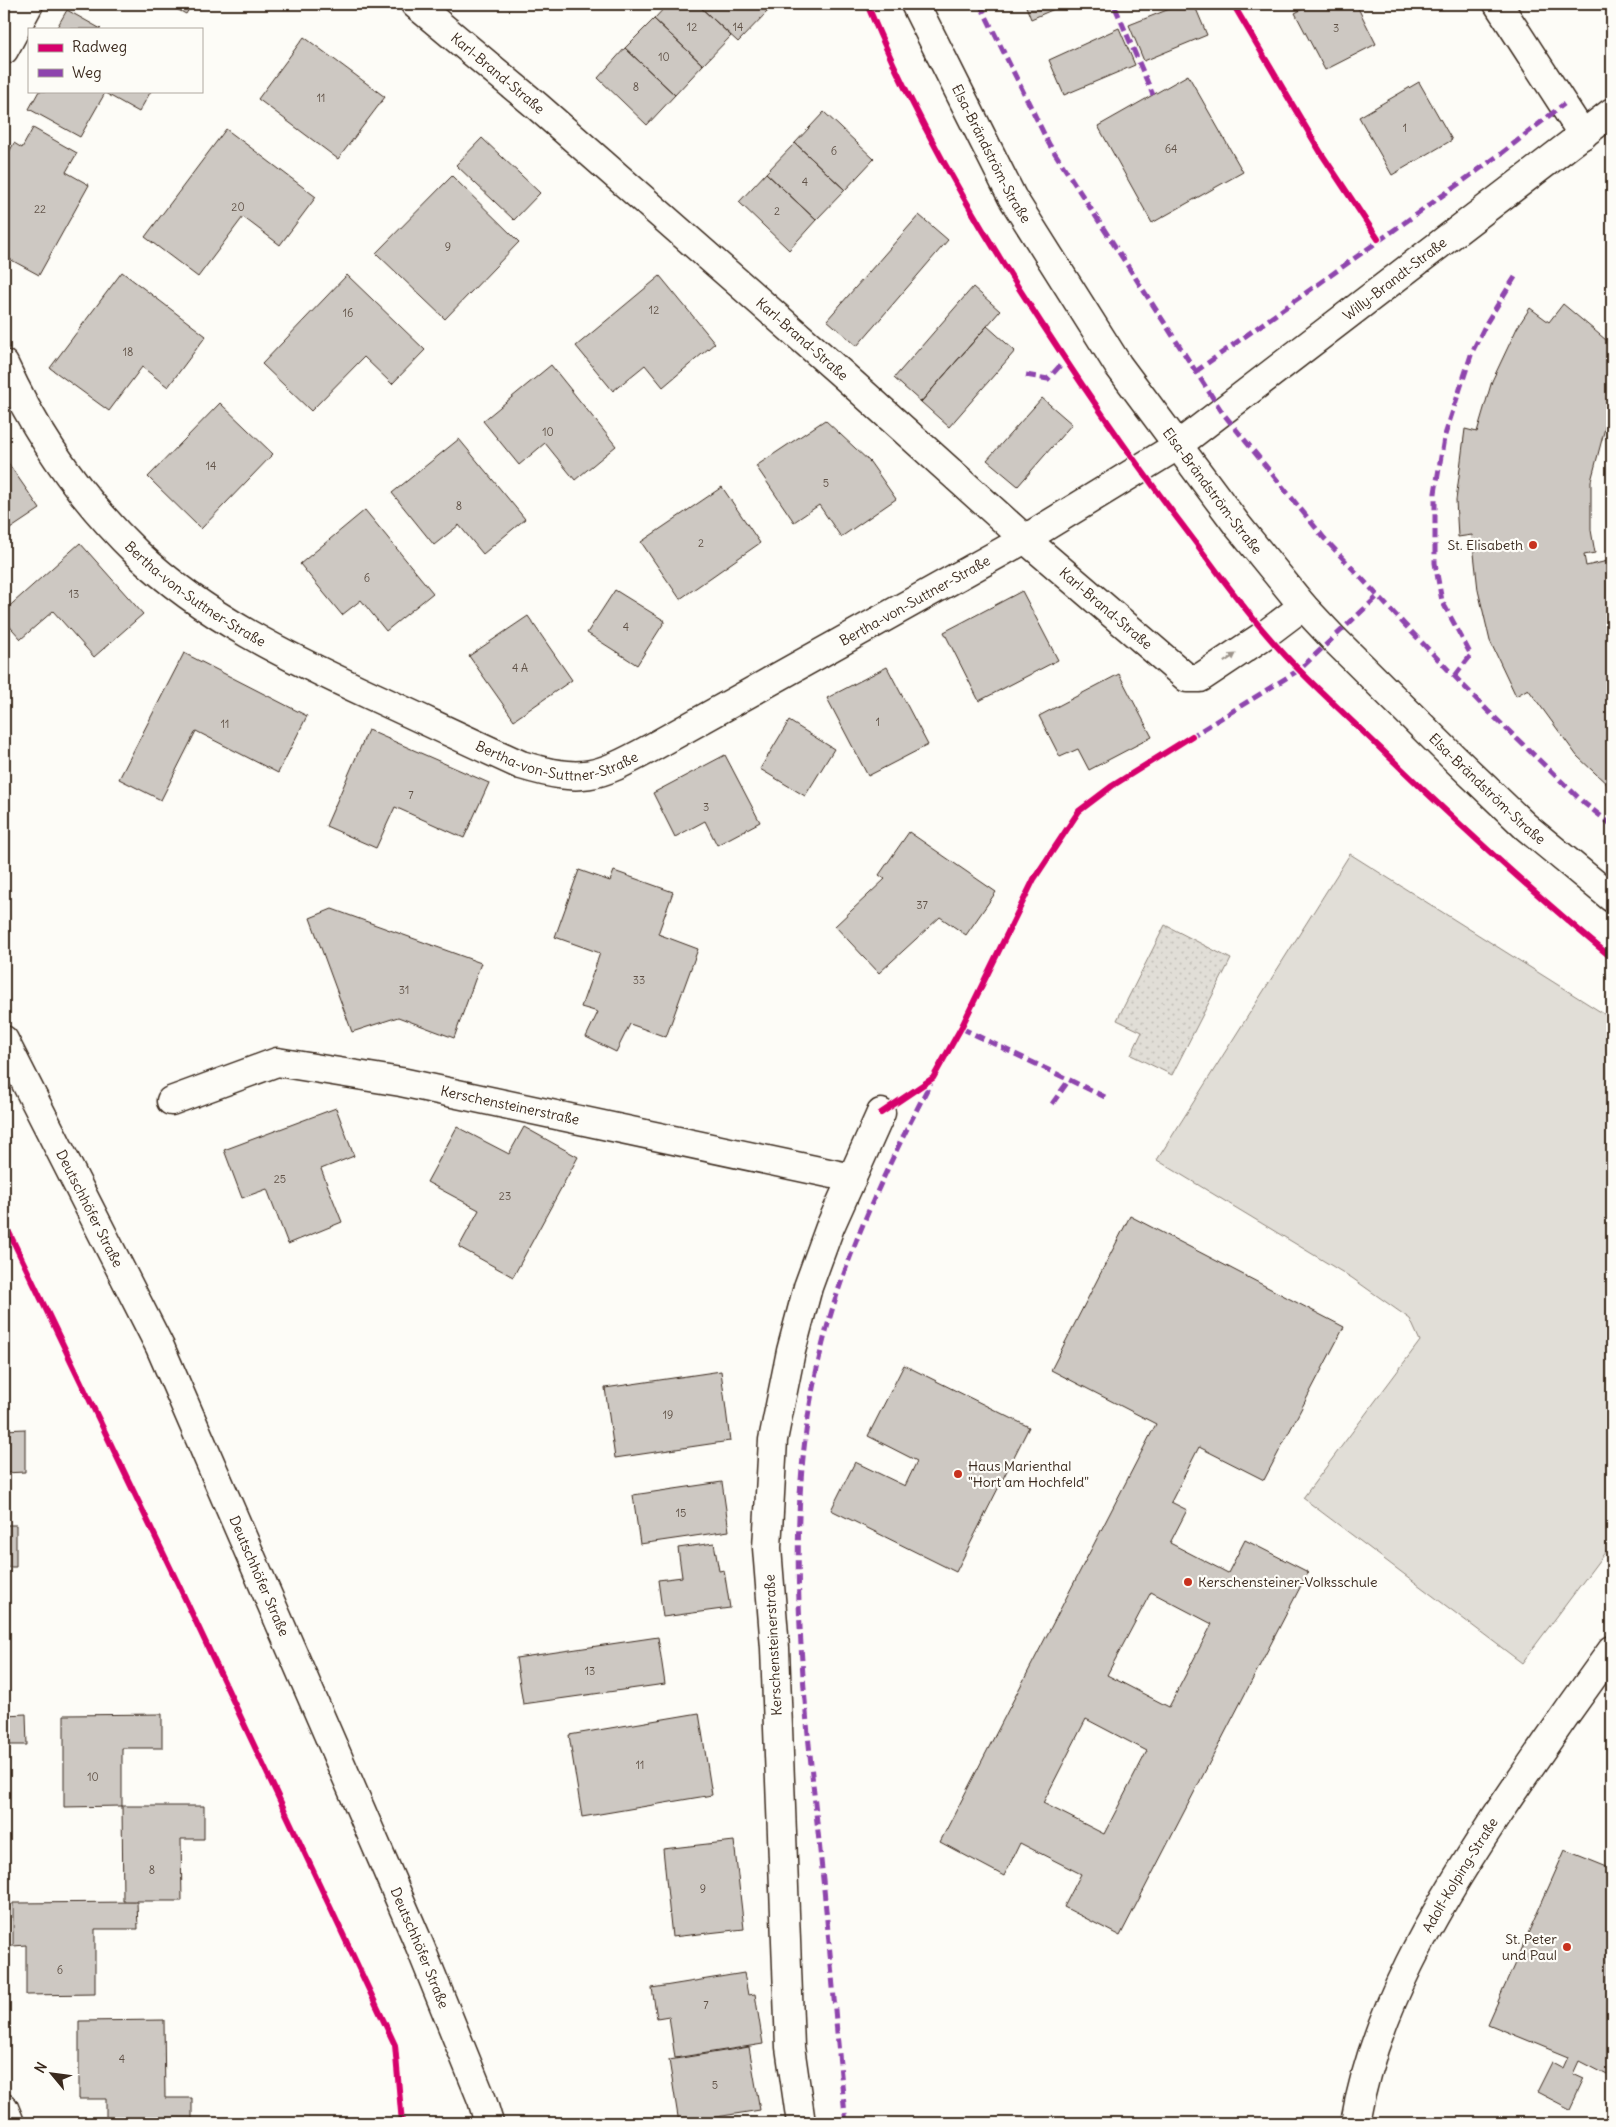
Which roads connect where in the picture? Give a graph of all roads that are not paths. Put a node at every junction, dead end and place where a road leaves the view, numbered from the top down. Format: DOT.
graph roads {
  1 [pos="29,4"];
  2 [pos="415,4"];
  3 [pos="916,4"];
  4 [pos="1498,4"];
  5 [pos="4,50"];
  6 [pos="1612,112"];
  7 [pos="1583,135"];
  8 [pos="4,364"];
  9 [pos="1177,446"];
  10 [pos="1025,539"];
  11 [pos="1303,606"];
  12 [pos="1612,898"];
  13 [pos="4,1040"];
  14 [pos="171,1101"];
  15 [pos="881,1113"];
  16 [pos="852,1178"];
  17 [pos="1612,1650"];
  18 [pos="4,2108"];
  19 [pos="10,2123"];
  20 [pos="489,2123"];
  21 [pos="801,2123"];
  22 [pos="1355,2123"];
  1 -- 5 [label="street"];
  2 -- 10 [label="street, Karl-Brand-Straße"];
  3 -- 9 [label="street, Elsa-Brändström-Straße"];
  4 -- 7 [label="street"];
  6 -- 7 [label="street, Willy-Brandt-Straße"];
  7 -- 9 [label="street, Willy-Brandt-Straße"];
  8 -- 10 [label="street, Bertha-von-Suttner-Straße"];
  9 -- 10 [label="street, Bertha-von-Suttner-Straße"];
  9 -- 11 [label="street, Elsa-Brändström-Straße"];
  10 -- 11 [label="street, Karl-Brand-Straße, one-way"];
  11 -- 12 [label="street, Elsa-Brändström-Straße"];
  13 -- 20 [label="street, Deutschhöfer Straße"];
  14 -- 16 [label="street, Kerschensteinerstraße"];
  15 -- 16 [label="street, Kerschensteinerstraße"];
  16 -- 21 [label="street, Kerschensteinerstraße"];
  17 -- 22 [label="street, Adolf-Kolping-Straße"];
  18 -- 19 [label="street"];
}
